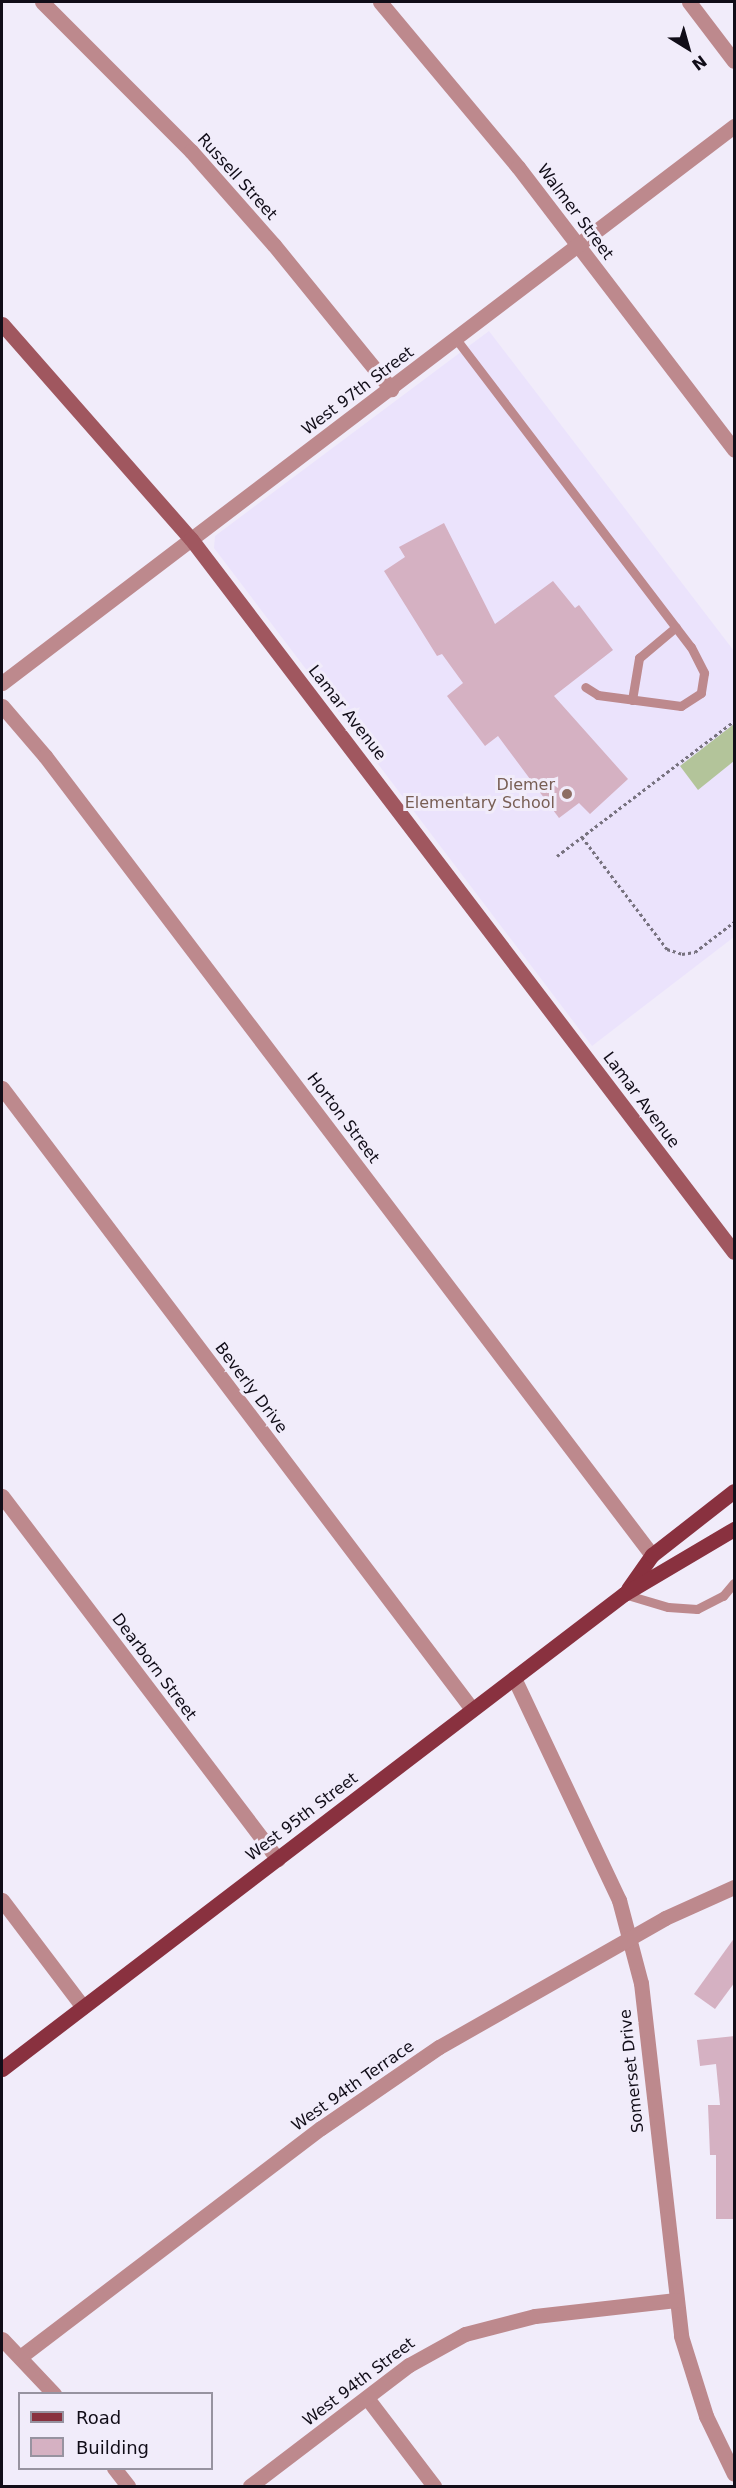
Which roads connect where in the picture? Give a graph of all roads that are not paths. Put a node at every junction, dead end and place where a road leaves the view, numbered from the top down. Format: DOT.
graph roads {
  1 [pos="42,2"];
  2 [pos="380,2"];
  3 [pos="689,2"];
  4 [pos="735,61"];
  5 [pos="735,126"];
  6 [pos="578,245"];
  7 [pos="2,324"];
  8 [pos="456,339"];
  9 [pos="391,389"];
  10 [pos="735,450"];
  11 [pos="191,539"];
  12 [pos="676,627"];
  13 [pos="2,683"];
  14 [pos="585,687"];
  15 [pos="632,700"];
  16 [pos="2,706"];
  17 [pos="2,1088"];
  18 [pos="735,1252"];
  19 [pos="735,1491"];
  20 [pos="2,1496"];
  21 [pos="735,1529"];
  22 [pos="652,1555"];
  23 [pos="735,1583"];
  24 [pos="624,1594"];
  25 [pos="514,1678"];
  26 [pos="472,1709"];
  27 [pos="278,1859"];
  28 [pos="735,1887"];
  29 [pos="2,1900"];
  30 [pos="629,1938"];
  31 [pos="83,2007"];
  32 [pos="2,2068"];
  33 [pos="676,2300"];
  34 [pos="2,2339"];
  35 [pos="20,2357"];
  36 [pos="52,2392"];
  37 [pos="367,2398"];
  38 [pos="115,2470"];
  39 [pos="735,2474"];
  40 [pos="128,2487"];
  41 [pos="250,2487"];
  42 [pos="434,2487"];
  1 -- 9 [label="street, Russell Street"];
  2 -- 6 [label="street, Walmer Street"];
  3 -- 4 [label="street"];
  5 -- 6 [label="street, West 97th Street"];
  6 -- 8 [label="street, West 97th Street"];
  6 -- 10 [label="street, Walmer Street"];
  7 -- 11 [label="street, Lamar Avenue"];
  8 -- 9 [label="street, West 97th Street"];
  8 -- 12 [label="lane"];
  9 -- 11 [label="street, West 97th Street"];
  11 -- 13 [label="street, West 97th Street"];
  11 -- 18 [label="street, Lamar Avenue"];
  12 -- 15 [label="lane"];
  12 -- 15 [label="lane"];
  14 -- 15 [label="lane"];
  16 -- 22 [label="street, Horton Street"];
  17 -- 26 [label="street, Beverly Drive"];
  19 -- 22 [label="main road, West 95th Street"];
  20 -- 27 [label="street, Dearborn Street"];
  21 -- 24 [label="main road, West 95th Street"];
  22 -- 24 [label="main road, West 95th Street"];
  23 -- 24 [label="lane"];
  24 -- 25 [label="main road, West 95th Street"];
  25 -- 26 [label="main road, West 95th Street"];
  25 -- 30 [label="street, Somerset Drive"];
  26 -- 27 [label="main road, West 95th Street"];
  27 -- 31 [label="main road, West 95th Street"];
  28 -- 30 [label="street, West 94th Terrace"];
  29 -- 31 [label="street"];
  30 -- 33 [label="street, Somerset Drive"];
  30 -- 35 [label="street, West 94th Terrace"];
  31 -- 32 [label="main road, West 95th Street"];
  33 -- 37 [label="street, West 94th Street"];
  33 -- 39 [label="street, Somerset Drive"];
  34 -- 35 [label="street"];
  35 -- 36 [label="street"];
  37 -- 41 [label="street, West 94th Street"];
  37 -- 42 [label="street"];
  38 -- 40 [label="street"];
}
